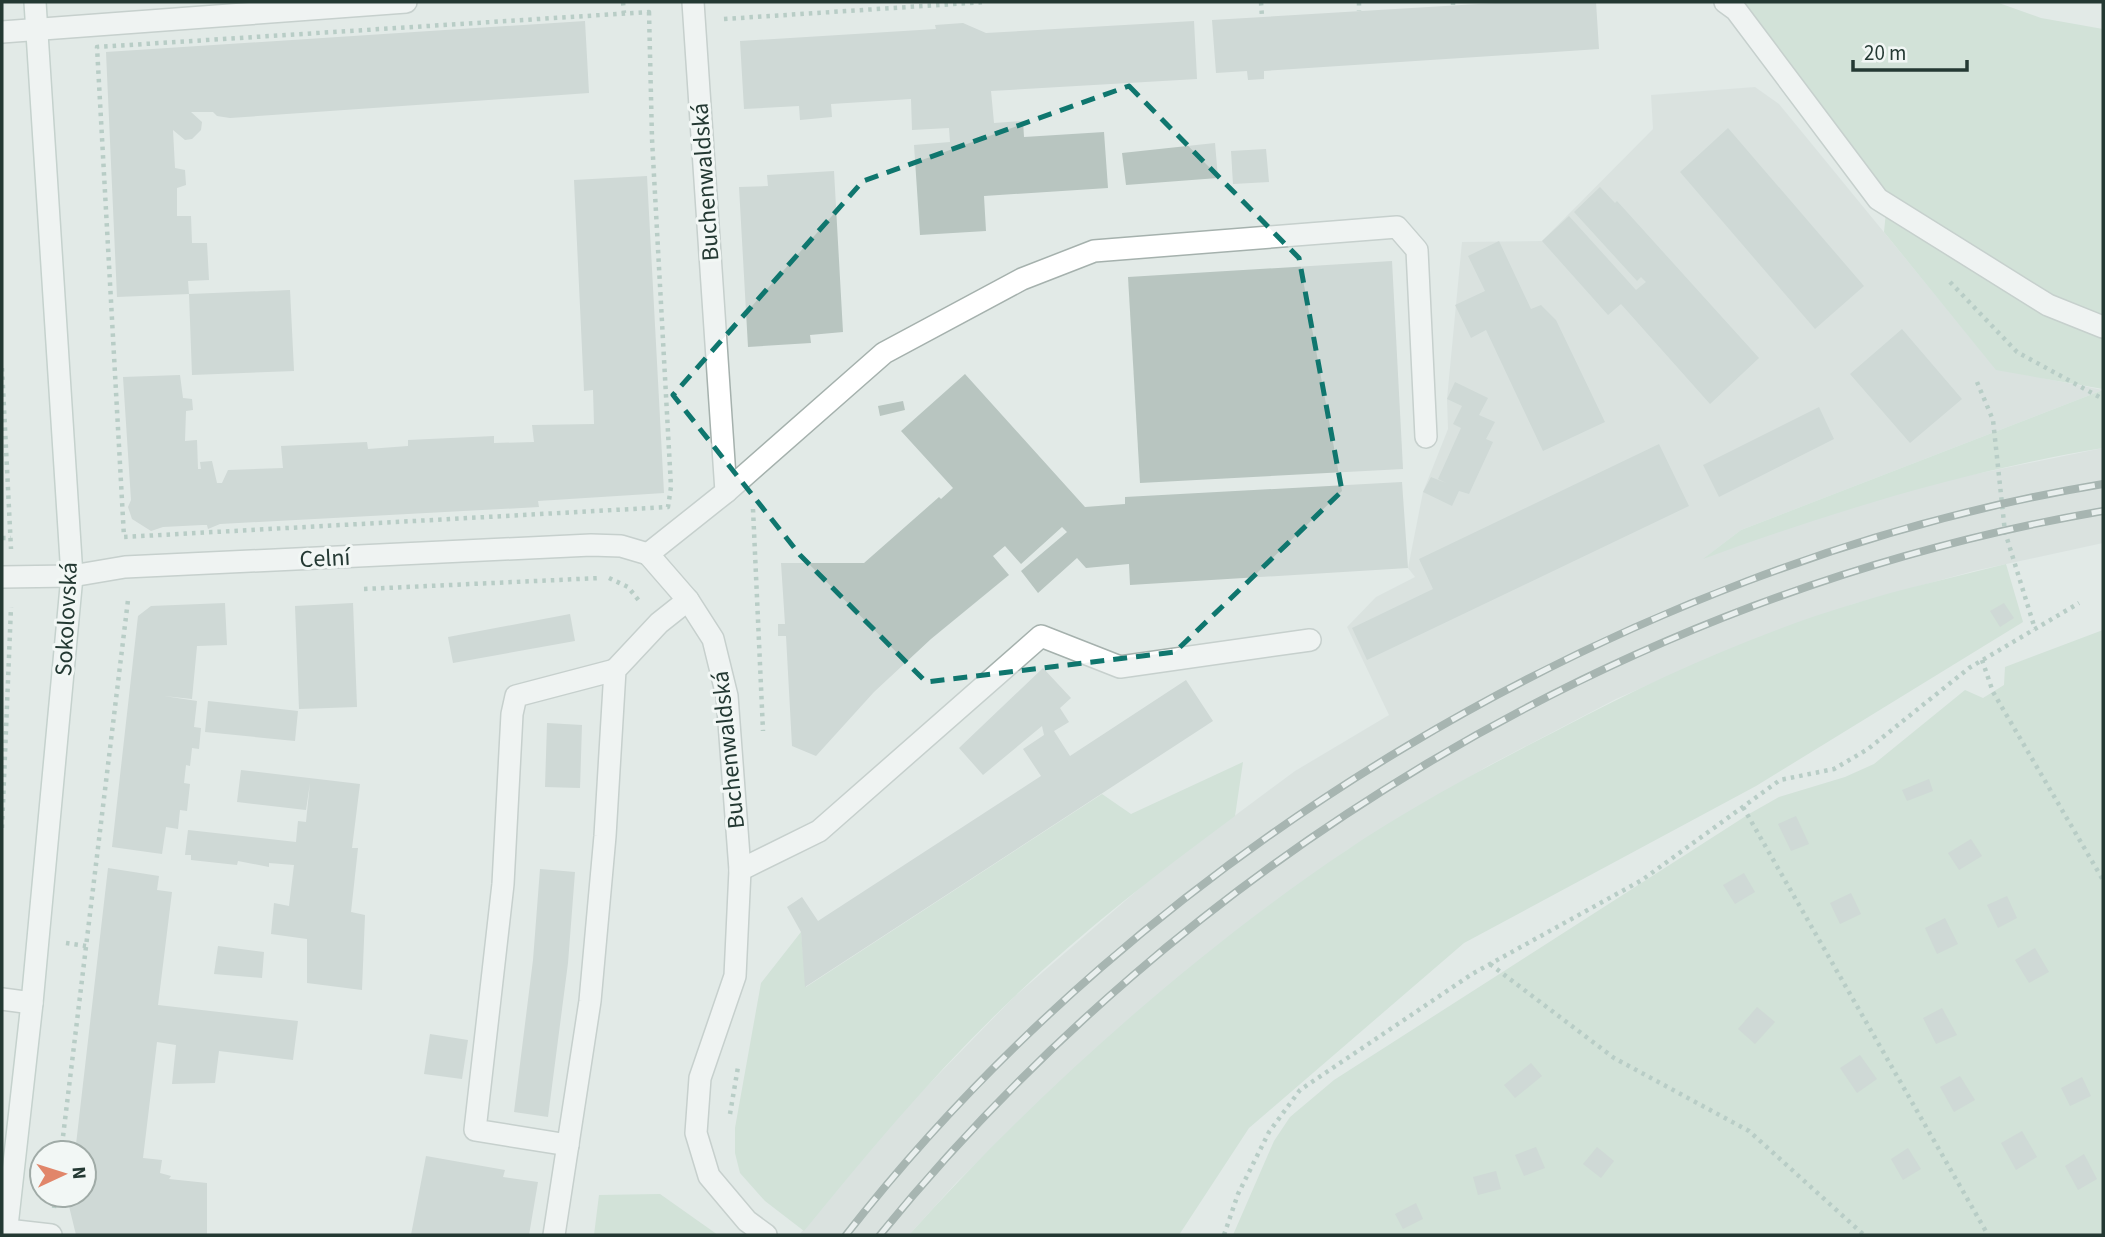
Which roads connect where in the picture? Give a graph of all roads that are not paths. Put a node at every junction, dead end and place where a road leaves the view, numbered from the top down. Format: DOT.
graph roads {
  1 [pos="35,2"];
  2 [pos="406,2"];
  3 [pos="692,2"];
  4 [pos="1725,2"];
  5 [pos="37,30"];
  6 [pos="2,32"];
  7 [pos="2103,327"];
  8 [pos="1426,437"];
  9 [pos="726,492"];
  10 [pos="648,554"];
  11 [pos="72,576"];
  12 [pos="2,577"];
  13 [pos="688,600"];
  14 [pos="1310,640"];
  15 [pos="615,670"];
  16 [pos="740,870"];
  17 [pos="2,999"];
  18 [pos="32,1003"];
  19 [pos="568,1145"];
  20 [pos="6,1233"];
  21 [pos="51,1235"];
  22 [pos="554,1235"];
  23 [pos="766,1235"];
  1 -- 5 [label="street, Sokolovská"];
  2 -- 5 [label="street"];
  3 -- 9 [label="street, Buchenwaldská"];
  4 -- 7 [label="street"];
  5 -- 6 [label="street"];
  5 -- 11 [label="street, Sokolovská"];
  8 -- 9 [label="street"];
  9 -- 10 [label="street"];
  10 -- 11 [label="street, Celní"];
  10 -- 13 [label="street, Buchenwaldská"];
  11 -- 12 [label="street, Celní"];
  11 -- 18 [label="street, Sokolovská"];
  13 -- 15 [label="street"];
  13 -- 16 [label="street, Buchenwaldská"];
  14 -- 16 [label="street"];
  15 -- 19 [label="street"];
  15 -- 19 [label="street"];
  16 -- 23 [label="street, Buchenwaldská"];
  17 -- 18 [label="street"];
  18 -- 20 [label="street, Sokolovská"];
  19 -- 22 [label="street"];
  20 -- 21 [label="street"];
}
